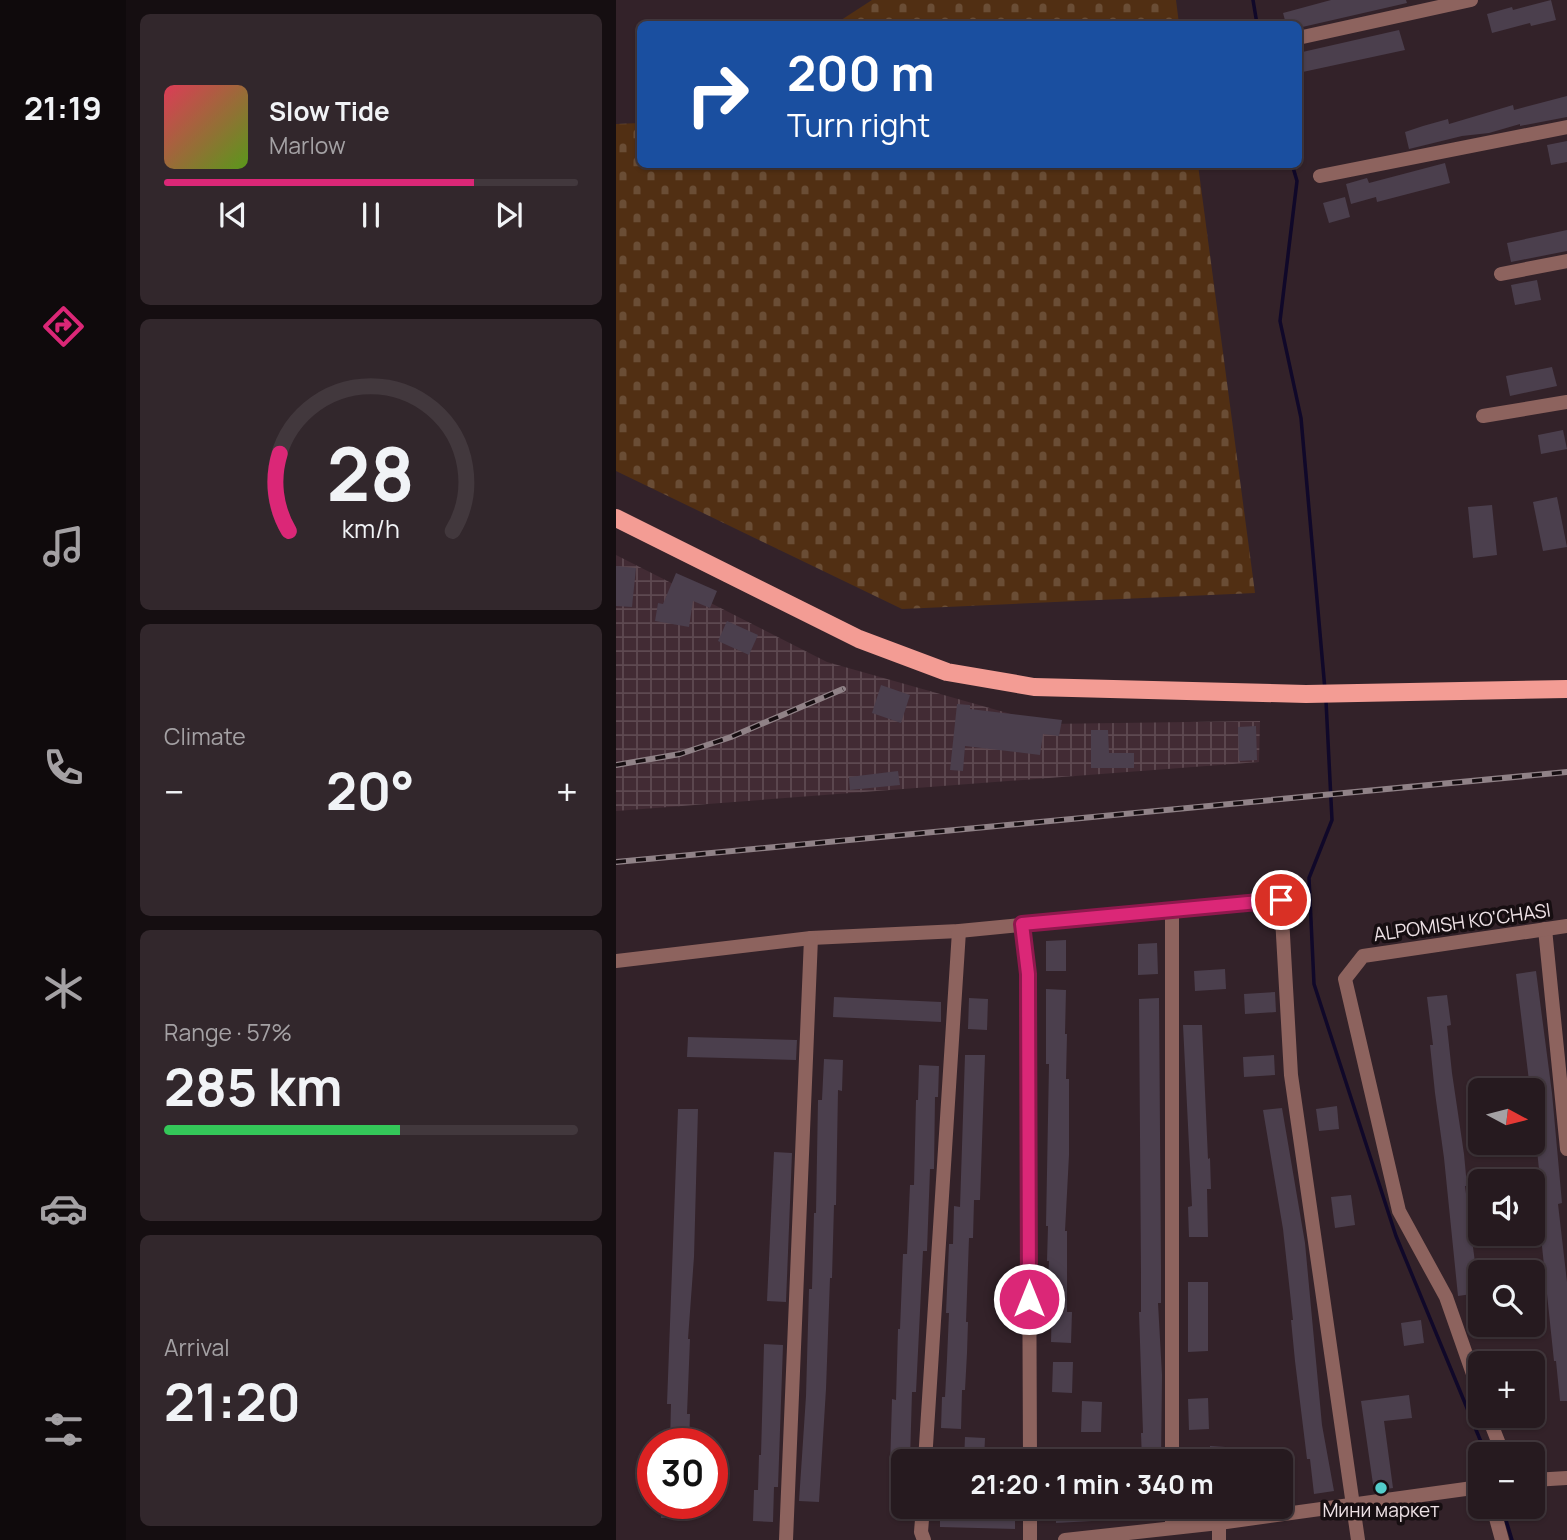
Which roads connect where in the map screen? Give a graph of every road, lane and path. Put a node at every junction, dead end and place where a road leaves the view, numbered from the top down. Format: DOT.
graph roads {
  1 [pos="1471,0"];
  2 [pos="1302,37"];
  3 [pos="1567,127"];
  4 [pos="1320,176"];
  5 [pos="1567,261"];
  6 [pos="1501,274"];
  7 [pos="1567,402"];
  8 [pos="1483,416"];
  9 [pos="616,518"];
  10 [pos="1567,689"];
  11 [pos="1172,909"];
  12 [pos="1022,924"];
  13 [pos="1567,926"];
  14 [pos="1545,929"];
  15 [pos="959,931"];
  16 [pos="811,938"];
  17 [pos="616,961"];
  18 [pos="1567,1149"];
  19 [pos="1468,1360"];
  20 [pos="926,1449"];
  21 [pos="1030,1449"];
  22 [pos="1172,1449"];
  23 [pos="1567,1478"];
  24 [pos="1545,1479"];
  25 [pos="1468,1489"];
  26 [pos="1353,1506"];
  27 [pos="922,1519"];
  28 [pos="1030,1519"];
  29 [pos="1172,1519"];
  30 [pos="1496,1519"];
  31 [pos="1219,1523"];
  32 [pos="1172,1528"];
  33 [pos="1083,1539"];
  34 [pos="786,1540"];
  35 [pos="924,1540"];
  36 [pos="1030,1540"];
  37 [pos="1065,1540"];
  38 [pos="1219,1540"];
  39 [pos="1358,1540"];
  40 [pos="1502,1540"];
  1 -- 2 [label="street"];
  3 -- 4 [label="street"];
  5 -- 6 [label="street"];
  7 -- 8 [label="street"];
  9 -- 10 [label="main road"];
  11 -- 12 [label="street"];
  11 -- 22 [label="street"];
  11 -- 26 [label="street"];
  12 -- 15 [label="street"];
  12 -- 21 [label="street"];
  13 -- 14 [label="street, ALPOMISH KO'CHASI"];
  14 -- 18 [label="street"];
  14 -- 19 [label="street, ALPOMISH KO'CHASI"];
  15 -- 16 [label="street"];
  15 -- 20 [label="street"];
  16 -- 17 [label="street"];
  16 -- 34 [label="street"];
  23 -- 24 [label="street"];
  25 -- 26 [label="street"];
  26 -- 31 [label="street"];
  26 -- 39 [label="street"];
  27 -- 35 [label="street"];
  28 -- 36 [label="street"];
  29 -- 32 [label="street"];
  30 -- 40 [label="street"];
  31 -- 32 [label="street"];
  31 -- 38 [label="street"];
  32 -- 33 [label="street"];
  33 -- 37 [label="street"];
}
